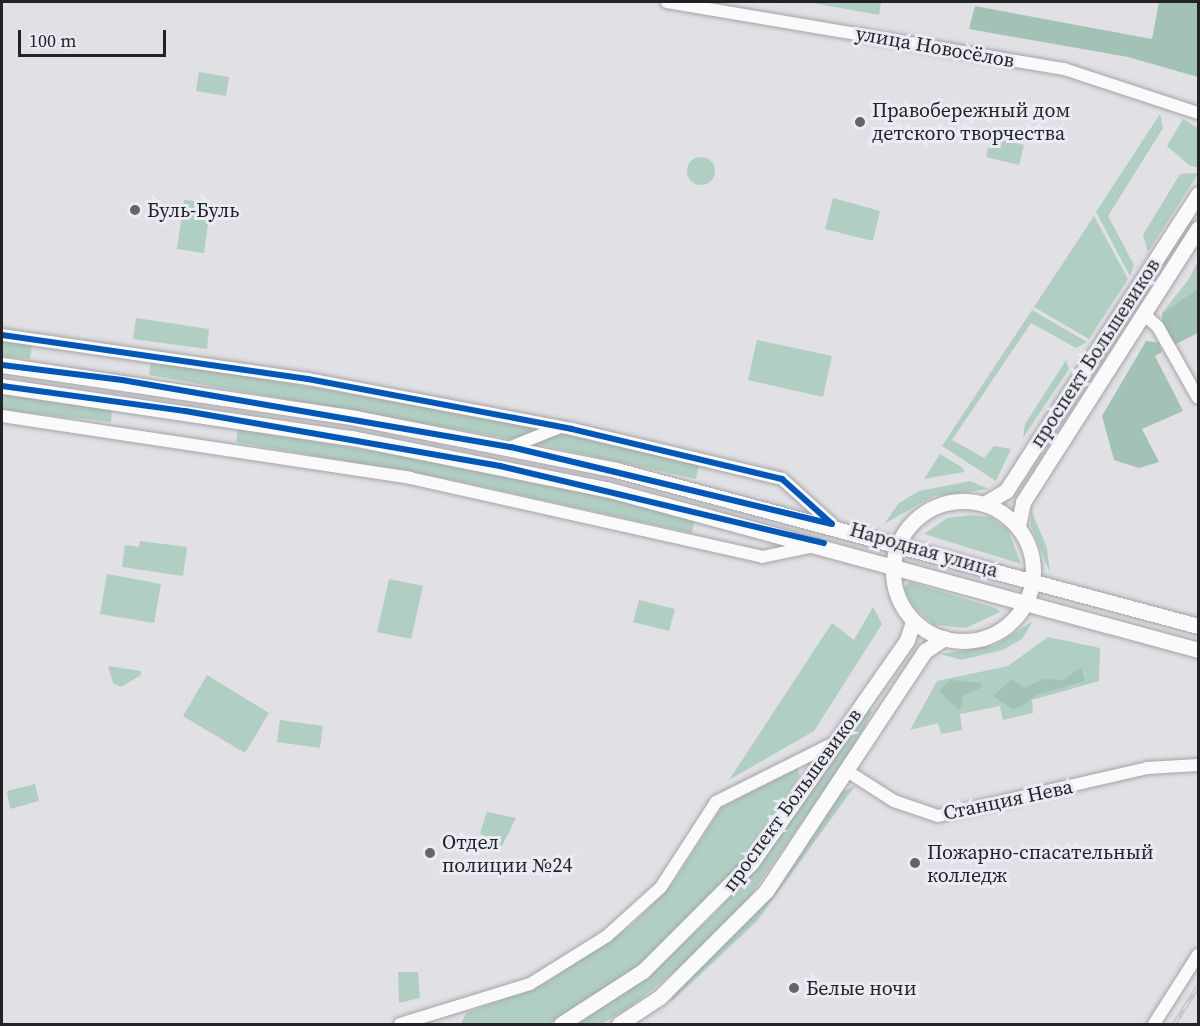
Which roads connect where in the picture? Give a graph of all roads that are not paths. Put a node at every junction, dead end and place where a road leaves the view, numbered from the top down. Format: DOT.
graph roads {
  1 [pos="667,2"];
  2 [pos="1198,113"];
  3 [pos="1198,194"];
  4 [pos="1198,228"];
  5 [pos="1143,313"];
  6 [pos="2,335"];
  7 [pos="2,365"];
  8 [pos="2,386"];
  9 [pos="1198,398"];
  10 [pos="2,416"];
  11 [pos="560,427"];
  12 [pos="511,447"];
  13 [pos="984,504"];
  14 [pos="832,524"];
  15 [pos="1018,526"];
  16 [pos="824,543"];
  17 [pos="899,543"];
  18 [pos="893,564"];
  19 [pos="1033,581"];
  20 [pos="1027,603"];
  21 [pos="913,621"];
  22 [pos="1198,626"];
  23 [pos="944,638"];
  24 [pos="1198,650"];
  25 [pos="837,742"];
  26 [pos="1198,765"];
  27 [pos="847,771"];
  28 [pos="1198,955"];
  29 [pos="400,1024"];
  30 [pos="561,1024"];
  31 [pos="619,1024"];
  32 [pos="1154,1024"];
  1 -- 2 [label="street, улица Новосёлов"];
  3 -- 13 [label="main road, проспект Большевиков"];
  4 -- 5 [label="main road, проспект Большевиков"];
  5 -- 9 [label="street"];
  5 -- 15 [label="main road, проспект Большевиков"];
  6 -- 11 [label="street"];
  7 -- 12 [label="main road, Народная улица"];
  8 -- 16 [label="main road, Народная улица"];
  10 -- 16 [label="street"];
  11 -- 12 [label="street"];
  11 -- 14 [label="street"];
  12 -- 14 [label="main road, Народная улица"];
  13 -- 15 [label="main road"];
  13 -- 17 [label="main road"];
  14 -- 17 [label="main road, Народная улица"];
  15 -- 19 [label="main road"];
  16 -- 18 [label="main road, Народная улица"];
  17 -- 18 [label="main road"];
  17 -- 19 [label="main road, Народная улица"];
  18 -- 20 [label="main road, Народная улица"];
  18 -- 21 [label="main road"];
  19 -- 20 [label="main road"];
  19 -- 22 [label="main road, Народная улица"];
  20 -- 23 [label="main road"];
  20 -- 24 [label="main road, Народная улица"];
  21 -- 23 [label="main road"];
  21 -- 25 [label="main road, проспект Большевиков"];
  23 -- 27 [label="main road, проспект Большевиков"];
  25 -- 29 [label="street"];
  25 -- 30 [label="main road, проспект Большевиков"];
  26 -- 27 [label="street, Станция Нева"];
  27 -- 31 [label="main road, проспект Большевиков"];
  28 -- 32 [label="street"];
}
